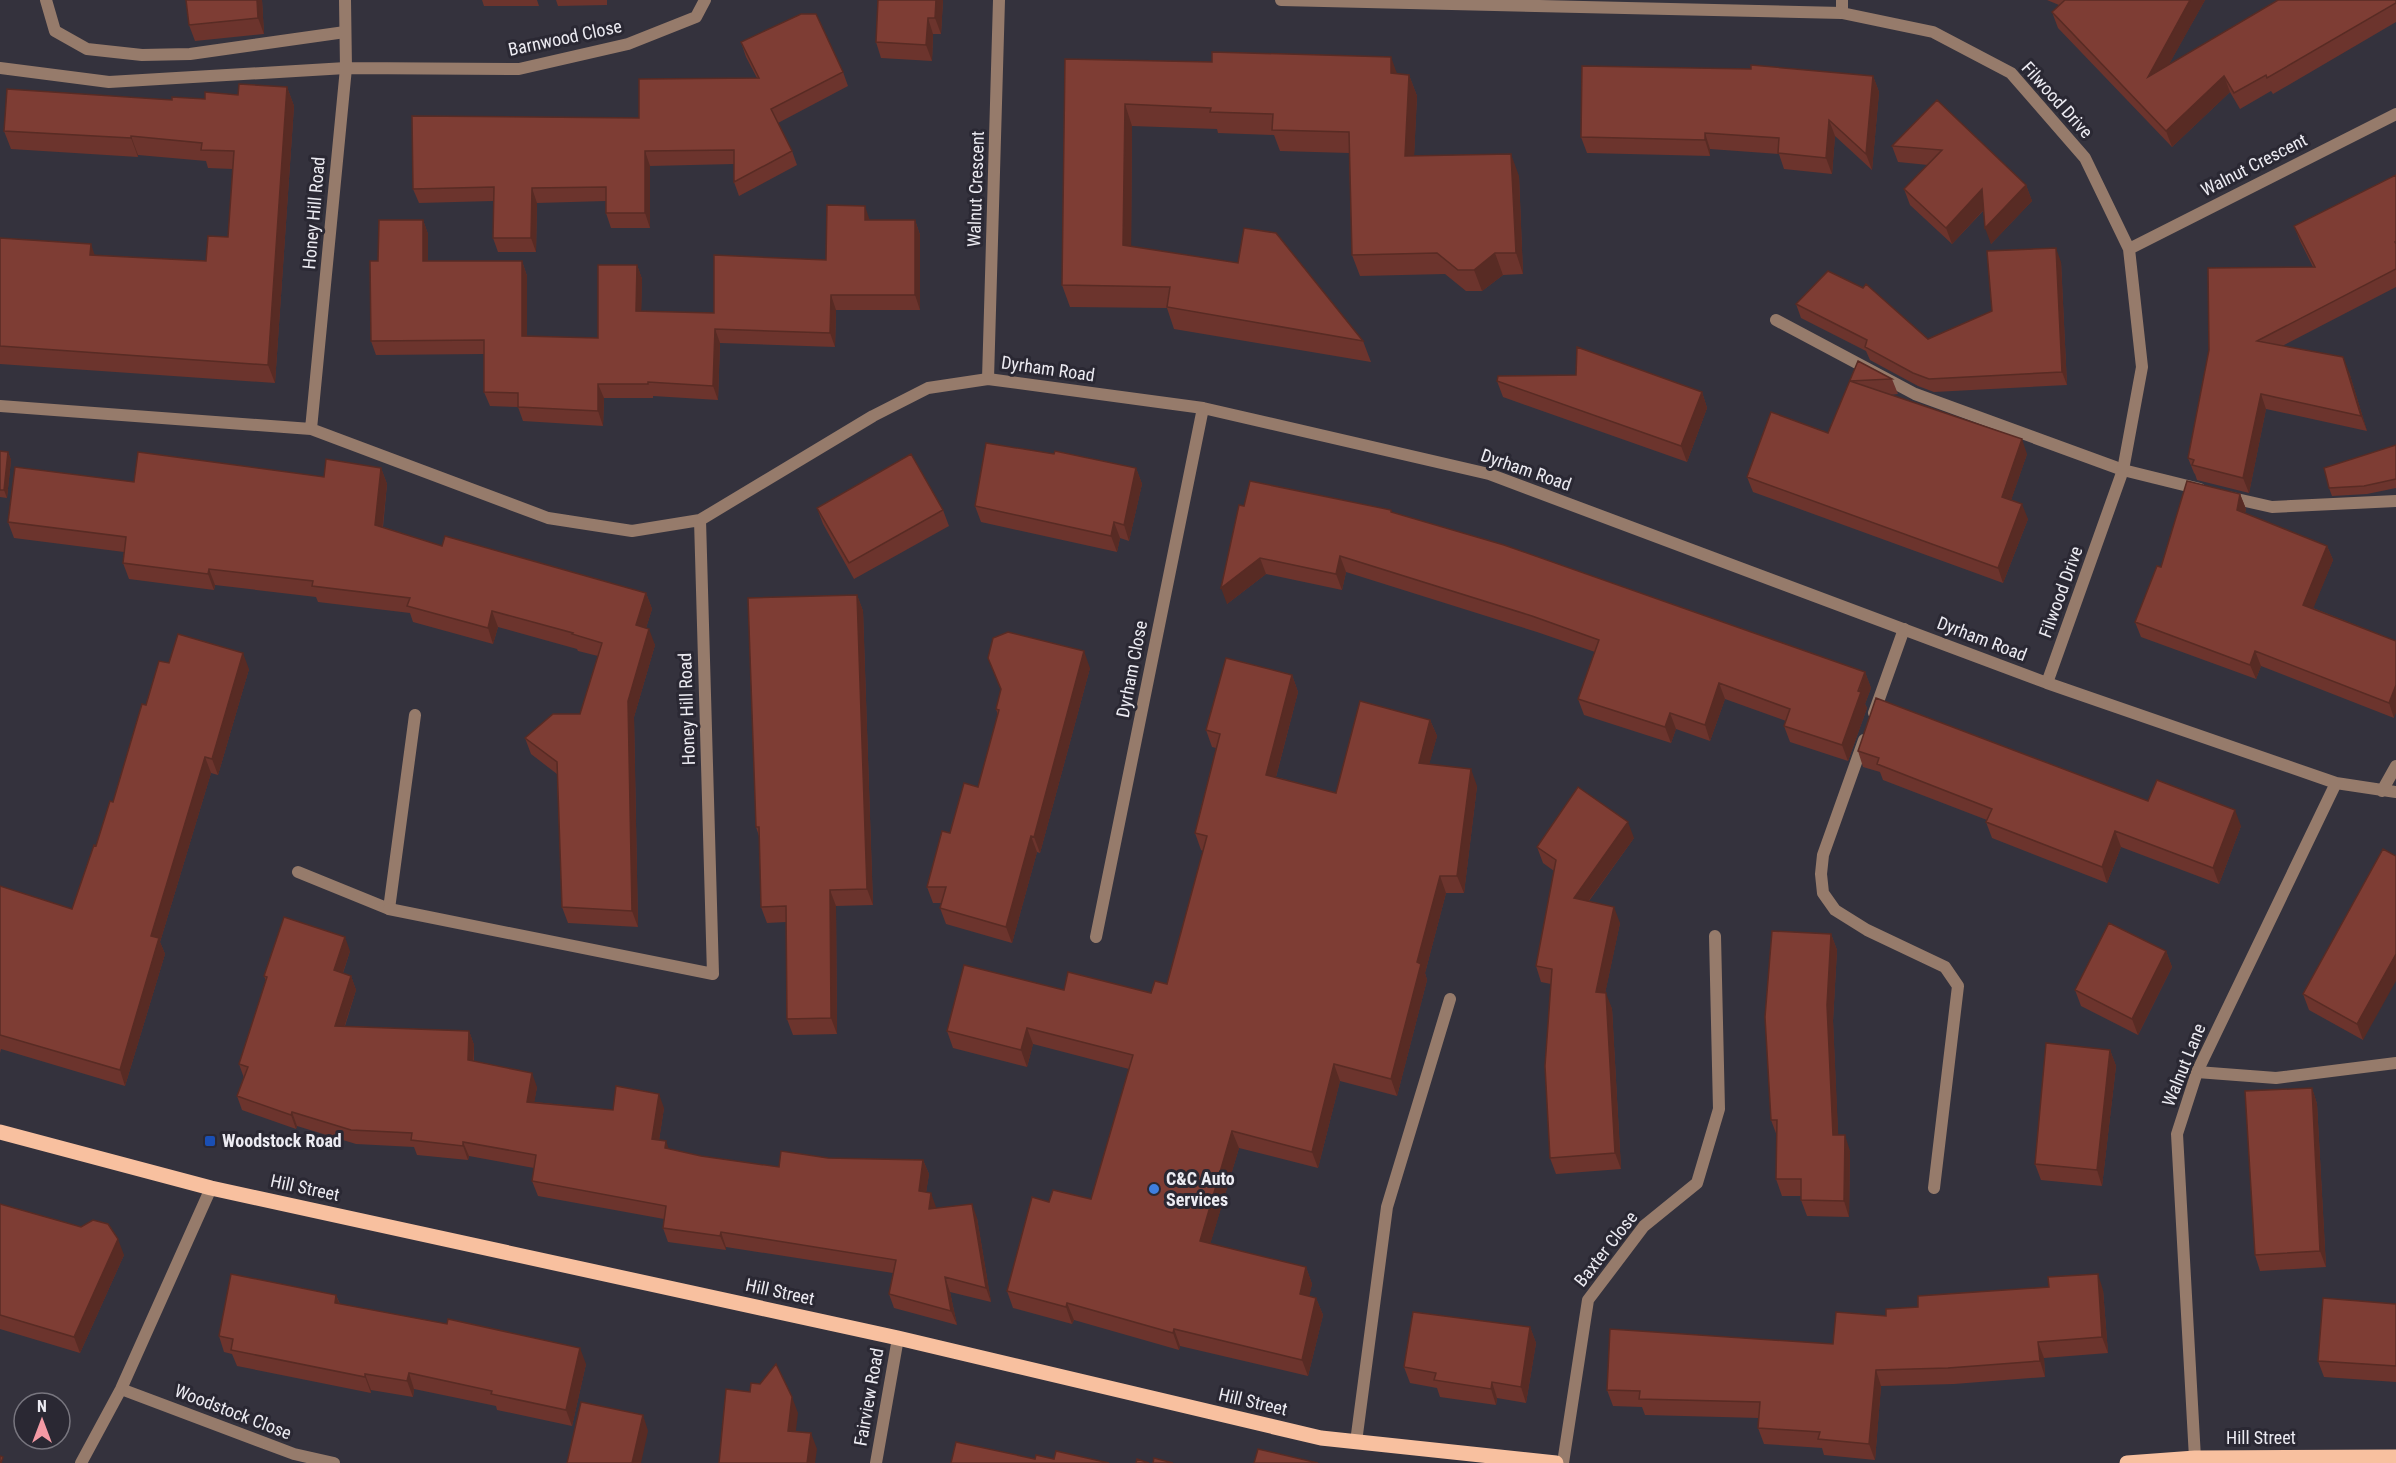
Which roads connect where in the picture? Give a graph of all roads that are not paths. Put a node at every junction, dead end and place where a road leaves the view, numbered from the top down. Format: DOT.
graph roads {
  1 [pos="46,0"];
  2 [pos="345,0"];
  3 [pos="705,0"];
  4 [pos="999,0"];
  5 [pos="1281,0"];
  6 [pos="1842,6"];
  7 [pos="345,32"];
  8 [pos="0,68"];
  9 [pos="346,68"];
  10 [pos="2396,114"];
  11 [pos="2129,249"];
  12 [pos="1776,320"];
  13 [pos="988,379"];
  14 [pos="0,406"];
  15 [pos="1203,408"];
  16 [pos="311,429"];
  17 [pos="2123,470"];
  18 [pos="2396,501"];
  19 [pos="700,520"];
  20 [pos="1904,629"];
  21 [pos="2047,683"];
  22 [pos="415,715"];
  23 [pos="2396,766"];
  24 [pos="2336,783"];
  25 [pos="2382,791"];
  26 [pos="2396,792"];
  27 [pos="298,872"];
  28 [pos="389,909"];
  29 [pos="1715,936"];
  30 [pos="1096,937"];
  31 [pos="1450,999"];
  32 [pos="2396,1063"];
  33 [pos="2197,1072"];
  34 [pos="0,1132"];
  35 [pos="212,1188"];
  36 [pos="1934,1188"];
  37 [pos="898,1338"];
  38 [pos="121,1389"];
  39 [pos="1356,1442"];
  40 [pos="2396,1457"];
  41 [pos="2195,1458"];
  42 [pos="81,1463"];
  43 [pos="334,1463"];
  44 [pos="876,1463"];
  45 [pos="1556,1463"];
  46 [pos="1563,1463"];
  47 [pos="2127,1463"];
  1 -- 7 [label="street"];
  2 -- 7 [label="street, Honey Hill Road"];
  3 -- 9 [label="street, Barnwood Close"];
  4 -- 13 [label="street, Walnut Crescent"];
  5 -- 6 [label="street, Filwood Drive"];
  6 -- 11 [label="street, Filwood Drive"];
  7 -- 9 [label="street, Honey Hill Road"];
  8 -- 9 [label="street, Barnwood Close"];
  9 -- 16 [label="street, Honey Hill Road"];
  10 -- 11 [label="street, Walnut Crescent"];
  11 -- 17 [label="street, Filwood Drive"];
  12 -- 17 [label="street"];
  13 -- 15 [label="street, Dyrham Road"];
  13 -- 19 [label="street, Dyrham Road"];
  14 -- 16 [label="street"];
  15 -- 20 [label="street, Dyrham Road"];
  15 -- 30 [label="street, Dyrham Close"];
  16 -- 19 [label="street"];
  17 -- 18 [label="street"];
  17 -- 21 [label="street, Filwood Drive"];
  19 -- 28 [label="street, Honey Hill Road"];
  20 -- 21 [label="street, Dyrham Road"];
  20 -- 36 [label="street"];
  21 -- 24 [label="street, Dyrham Road"];
  22 -- 28 [label="street"];
  23 -- 25 [label="street"];
  24 -- 25 [label="street, Dyrham Road"];
  24 -- 33 [label="street, Walnut Lane"];
  25 -- 26 [label="street, Dyrham Road"];
  27 -- 28 [label="street"];
  29 -- 46 [label="street, Baxter Close"];
  31 -- 39 [label="street"];
  32 -- 33 [label="street"];
  33 -- 41 [label="street, Walnut Lane"];
  34 -- 35 [label="main road, Hill Street"];
  35 -- 37 [label="main road, Hill Street"];
  35 -- 38 [label="street"];
  37 -- 39 [label="main road, Hill Street"];
  37 -- 44 [label="street, Fairview Road"];
  38 -- 42 [label="street"];
  38 -- 43 [label="street, Woodstock Close"];
  39 -- 45 [label="main road, Hill Street"];
  40 -- 41 [label="main road, Hill Street"];
  41 -- 47 [label="main road, Hill Street"];
}
